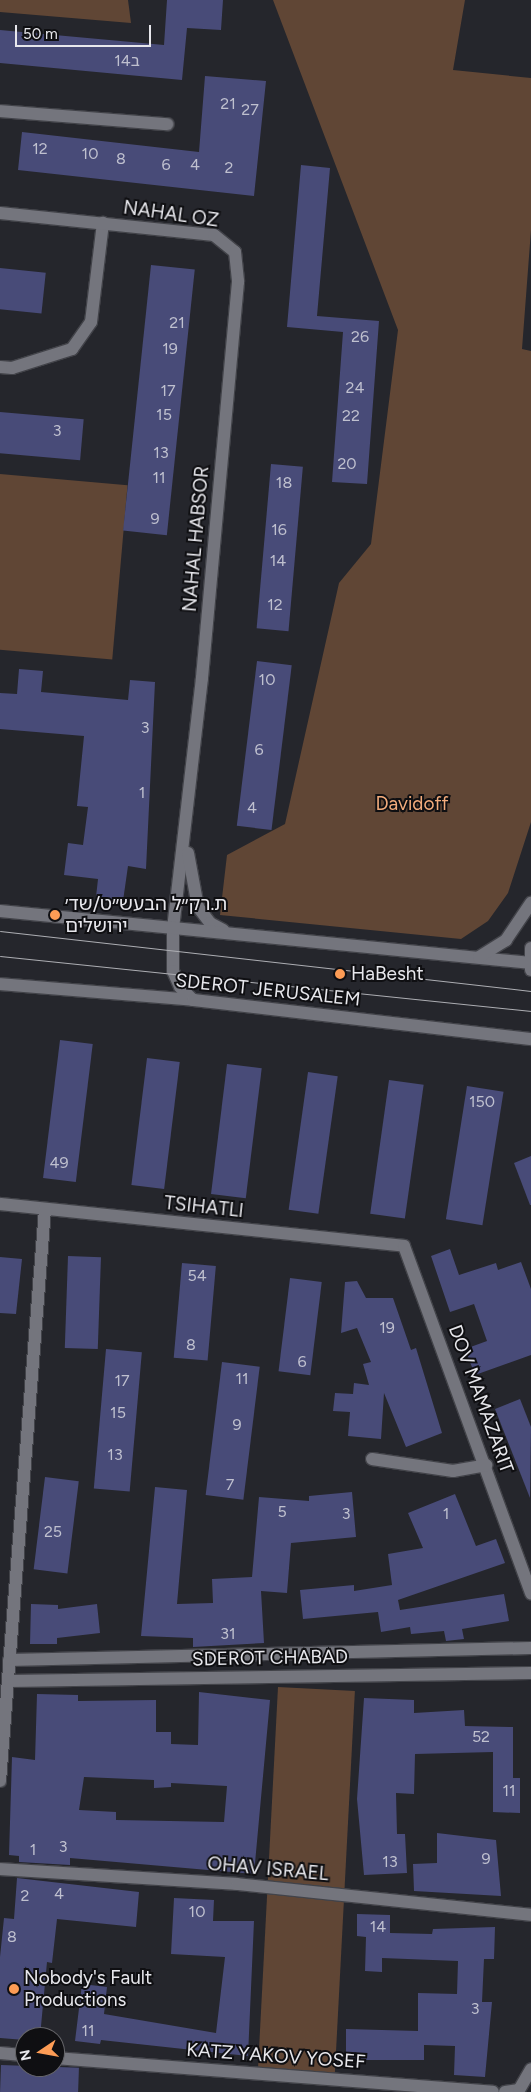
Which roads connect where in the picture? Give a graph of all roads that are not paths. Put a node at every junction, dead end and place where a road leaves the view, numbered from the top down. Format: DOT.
graph roads {
  1 [pos="0,111"];
  2 [pos="167,124"];
  3 [pos="0,213"];
  4 [pos="102,223"];
  5 [pos="232,247"];
  6 [pos="0,366"];
  7 [pos="186,835"];
  8 [pos="531,903"];
  9 [pos="0,911"];
  10 [pos="173,927"];
  11 [pos="237,933"];
  12 [pos="531,948"];
  13 [pos="479,957"];
  14 [pos="531,963"];
  15 [pos="531,970"];
  16 [pos="0,984"];
  17 [pos="193,1000"];
  18 [pos="531,1039"];
  19 [pos="0,1204"];
  20 [pos="45,1209"];
  21 [pos="404,1246"];
  22 [pos="372,1459"];
  23 [pos="486,1465"];
  24 [pos="531,1593"];
  25 [pos="531,1648"];
  26 [pos="7,1671"];
  27 [pos="531,1673"];
  28 [pos="0,1781"];
  29 [pos="0,1869"];
  30 [pos="531,1916"];
  31 [pos="0,2053"];
  32 [pos="15,2054"];
  33 [pos="65,2059"];
  34 [pos="531,2069"];
  35 [pos="493,2092"];
  36 [pos="505,2092"];
  1 -- 2 [label="street"];
  3 -- 4 [label="street, NAHAL OZ"];
  4 -- 5 [label="street, NAHAL OZ"];
  4 -- 6 [label="street, NAHAL OZ"];
  5 -- 7 [label="street, NAHAL HABSOR"];
  7 -- 10 [label="street, NAHAL HABSOR"];
  7 -- 11 [label="street, NAHAL HABSOR"];
  8 -- 13 [label="street"];
  9 -- 10 [label="street"];
  10 -- 11 [label="street"];
  10 -- 17 [label="street, NAHAL HABSOR"];
  11 -- 13 [label="street"];
  12 -- 14 [label="street"];
  13 -- 14 [label="street"];
  14 -- 15 [label="street"];
  16 -- 17 [label="street, SDEROT JERUSALEM"];
  17 -- 18 [label="street, SDEROT JERUSALEM"];
  19 -- 20 [label="street, TSIHATLI"];
  20 -- 21 [label="street, TSIHATLI"];
  20 -- 26 [label="street"];
  21 -- 23 [label="street, DOV MAMAZARIT"];
  22 -- 23 [label="street"];
  23 -- 24 [label="street, DOV MAMAZARIT"];
  25 -- 26 [label="street, SDEROT CHABAD"];
  26 -- 27 [label="street, SDEROT CHABAD"];
  26 -- 28 [label="street"];
  29 -- 30 [label="street, OHAV ISRAEL"];
  31 -- 32 [label="street"];
  33 -- 35 [label="street, KATZ YAKOV YOSEF"];
  34 -- 36 [label="street"];
}
